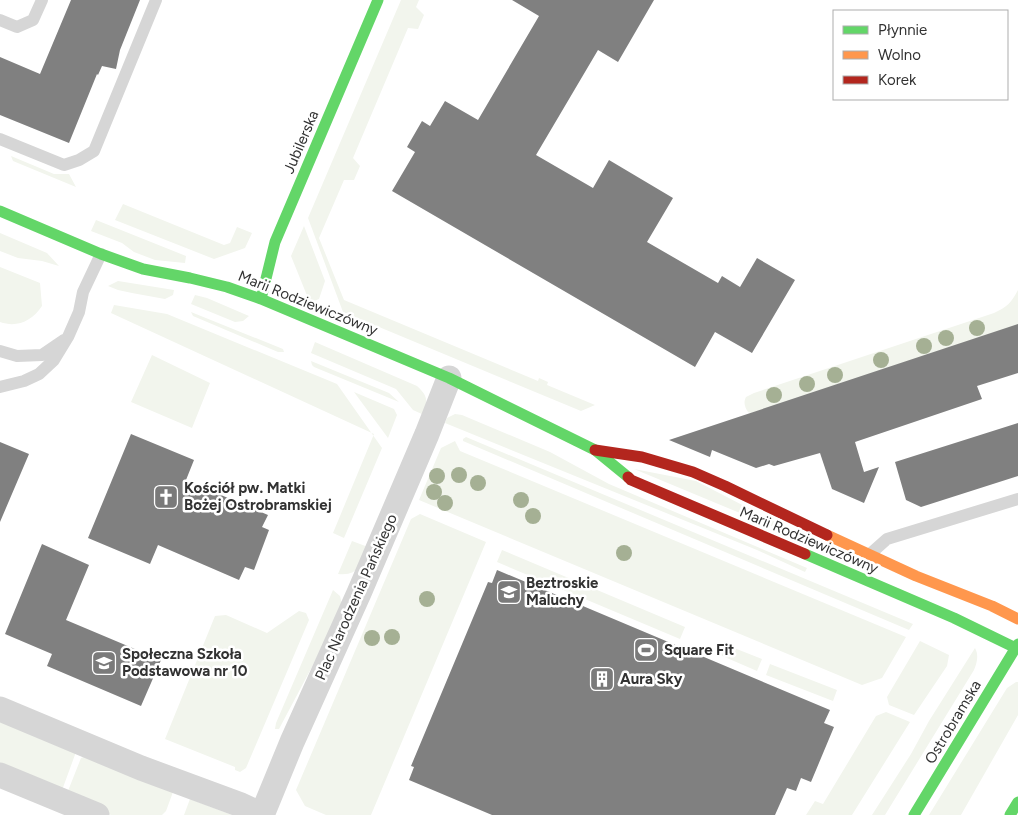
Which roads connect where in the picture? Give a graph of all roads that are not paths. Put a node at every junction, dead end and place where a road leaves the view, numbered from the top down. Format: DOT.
graph roads {
  1 [pos="42,0"];
  2 [pos="156,0"];
  3 [pos="378,0"];
  4 [pos="0,20"];
  5 [pos="0,139"];
  6 [pos="0,211"];
  7 [pos="100,254"];
  8 [pos="261,299"];
  9 [pos="68,336"];
  10 [pos="0,351"];
  11 [pos="449,378"];
  12 [pos="0,387"];
  13 [pos="595,450"];
  14 [pos="1018,499"];
  15 [pos="869,555"];
  16 [pos="1018,619"];
  17 [pos="1017,647"];
  18 [pos="0,708"];
  19 [pos="0,775"];
  20 [pos="1018,802"];
  21 [pos="96,815"];
  22 [pos="262,815"];
  23 [pos="914,815"];
  24 [pos="1010,815"];
  1 -- 4 [label="lane"];
  2 -- 5 [label="lane"];
  3 -- 8 [label="street, Jubilerska"];
  6 -- 7 [label="street, Marii Rodziewiczówny"];
  7 -- 8 [label="street, Marii Rodziewiczówny"];
  7 -- 9 [label="lane"];
  8 -- 11 [label="street, Marii Rodziewiczówny"];
  9 -- 10 [label="lane"];
  9 -- 12 [label="lane"];
  11 -- 13 [label="street, Marii Rodziewiczówny"];
  11 -- 22 [label="street, Plac Narodzenia Pańskiego"];
  13 -- 15 [label="street, Marii Rodziewiczówny"];
  13 -- 17 [label="street, Marii Rodziewiczówny"];
  14 -- 15 [label="lane"];
  15 -- 16 [label="street, Marii Rodziewiczówny"];
  17 -- 23 [label="street, Ostrobramska"];
  18 -- 22 [label="street"];
  19 -- 21 [label="street"];
  20 -- 24 [label="street"];
}
